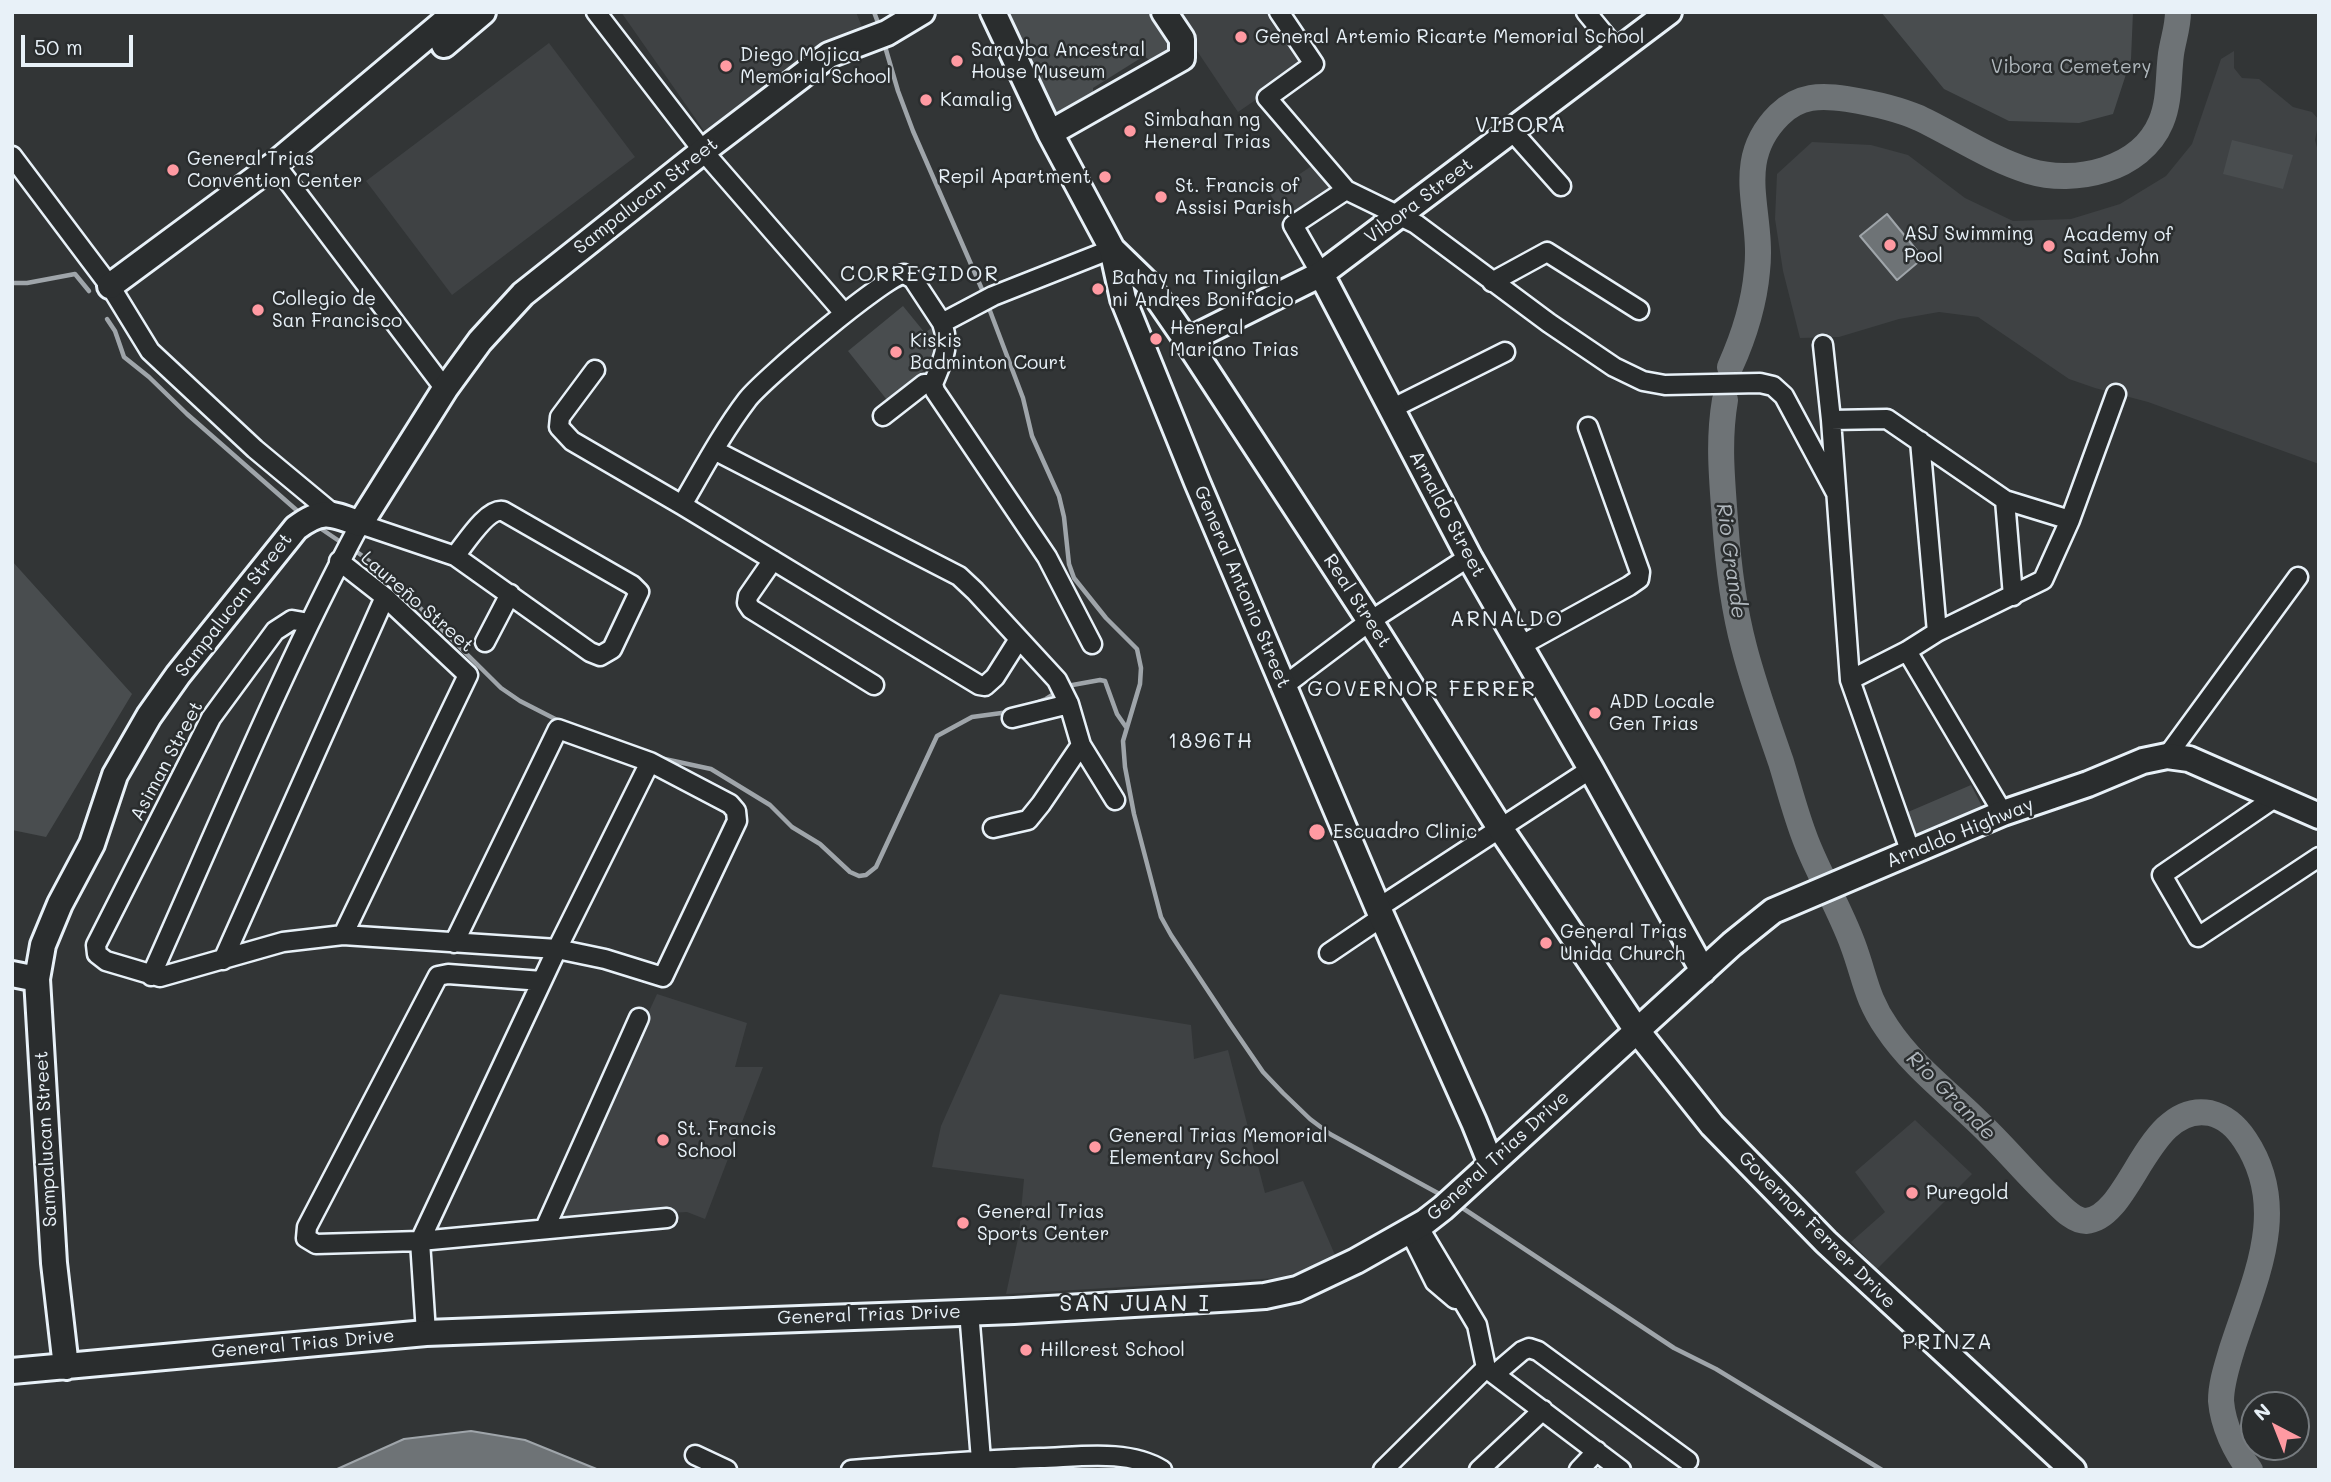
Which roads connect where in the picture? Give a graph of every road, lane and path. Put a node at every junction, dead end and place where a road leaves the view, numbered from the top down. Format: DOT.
graph roads {
  1 [pos="456,12"];
  2 [pos="483,12"];
  3 [pos="596,12"];
  4 [pos="922,12"];
  5 [pos="993,12"];
  6 [pos="1164,12"];
  7 [pos="1279,12"];
  8 [pos="1586,12"];
  9 [pos="1669,12"];
  10 [pos="1618,51"];
  11 [pos="1512,131"];
  12 [pos="1050,133"];
  13 [pos="703,151"];
  14 [pos="12,156"];
  15 [pos="280,171"];
  16 [pos="1561,186"];
  17 [pos="1346,190"];
  18 [pos="1399,216"];
  19 [pos="1112,249"];
  20 [pos="1321,274"];
  21 [pos="1492,282"];
  22 [pos="110,286"];
  23 [pos="1639,310"];
  24 [pos="844,313"];
  25 [pos="942,323"];
  26 [pos="1187,341"];
  27 [pos="1823,345"];
  28 [pos="1505,352"];
  29 [pos="595,370"];
  30 [pos="933,384"];
  31 [pos="445,389"];
  32 [pos="2116,394"];
  33 [pos="1391,408"];
  34 [pos="883,415"];
  35 [pos="1831,420"];
  36 [pos="1588,427"];
  37 [pos="1920,441"];
  38 [pos="714,450"];
  39 [pos="1836,493"];
  40 [pos="2005,500"];
  41 [pos="682,505"];
  42 [pos="332,513"];
  43 [pos="2070,520"];
  44 [pos="360,524"];
  45 [pos="455,556"];
  46 [pos="1469,557"];
  47 [pos="773,560"];
  48 [pos="339,561"];
  49 [pos="2298,578"];
  50 [pos="510,594"];
  51 [pos="2013,596"];
  52 [pos="385,597"];
  53 [pos="1370,621"];
  54 [pos="309,623"];
  55 [pos="1937,632"];
  56 [pos="1019,639"];
  57 [pos="485,642"];
  58 [pos="1092,644"];
  59 [pos="1520,646"];
  60 [pos="1907,651"];
  61 [pos="1850,680"];
  62 [pos="874,685"];
  63 [pos="1285,685"];
  64 [pos="1069,704"];
  65 [pos="1012,718"];
  66 [pos="1081,745"];
  67 [pos="2167,756"];
  68 [pos="650,762"];
  69 [pos="1591,769"];
  70 [pos="2276,797"];
  71 [pos="1115,800"];
  72 [pos="2003,813"];
  73 [pos="2319,816"];
  74 [pos="993,828"];
  75 [pos="1500,828"];
  76 [pos="1911,853"];
  77 [pos="2319,857"];
  78 [pos="1380,912"];
  79 [pos="343,935"];
  80 [pos="454,943"];
  81 [pos="557,949"];
  82 [pos="1329,953"];
  83 [pos="223,960"];
  84 [pos="1703,971"];
  85 [pos="12,974"];
  86 [pos="151,976"];
  87 [pos="37,979"];
  88 [pos="542,981"];
  89 [pos="639,1017"];
  90 [pos="1638,1032"];
  91 [pos="1491,1164"];
  92 [pos="667,1218"];
  93 [pos="545,1228"];
  94 [pos="1414,1228"];
  95 [pos="420,1241"];
  96 [pos="969,1311"];
  97 [pos="426,1333"];
  98 [pos="66,1367"];
  99 [pos="12,1371"];
  100 [pos="1490,1371"];
  101 [pos="1543,1410"];
  102 [pos="1597,1451"];
  103 [pos="695,1455"];
  104 [pos="1688,1461"];
  105 [pos="1090,1463"];
  106 [pos="979,1465"];
  107 [pos="891,1468"];
  108 [pos="727,1470"];
  109 [pos="851,1470"];
  110 [pos="1163,1470"];
  111 [pos="1383,1470"];
  112 [pos="1479,1470"];
  113 [pos="1578,1470"];
  114 [pos="1621,1470"];
  115 [pos="2073,1470"];
  1 -- 15 [label="main road"];
  2 -- 15 [label="main road"];
  3 -- 13 [label="street"];
  4 -- 13 [label="main road, Sampalucan Street"];
  5 -- 12 [label="main road, General Antonio Street"];
  6 -- 12 [label="main road"];
  7 -- 17 [label="street"];
  8 -- 10 [label="street"];
  9 -- 10 [label="main road, Vibora Street"];
  10 -- 11 [label="main road, Vibora Street"];
  11 -- 16 [label="street"];
  11 -- 18 [label="main road, Vibora Street"];
  12 -- 19 [label="main road, General Antonio Street"];
  13 -- 24 [label="street"];
  13 -- 31 [label="main road, Sampalucan Street"];
  14 -- 22 [label="street"];
  15 -- 22 [label="main road"];
  15 -- 31 [label="street"];
  17 -- 18 [label="street"];
  17 -- 20 [label="street"];
  18 -- 20 [label="main road, Vibora Street"];
  18 -- 21 [label="street"];
  19 -- 25 [label="street"];
  19 -- 26 [label="main road, Real Street"];
  19 -- 63 [label="main road, General Antonio Street"];
  20 -- 26 [label="main road, Vibora Street"];
  20 -- 33 [label="main road, Arnaldo Street"];
  21 -- 23 [label="street"];
  21 -- 39 [label="street"];
  22 -- 42 [label="street"];
  24 -- 25 [label="street"];
  24 -- 38 [label="street"];
  25 -- 30 [label="street"];
  26 -- 53 [label="main road, Real Street"];
  27 -- 35 [label="street"];
  28 -- 33 [label="street"];
  29 -- 41 [label="street"];
  30 -- 34 [label="street"];
  30 -- 58 [label="street"];
  31 -- 44 [label="main road, Sampalucan Street"];
  32 -- 43 [label="street"];
  33 -- 46 [label="main road, Arnaldo Street"];
  35 -- 37 [label="street"];
  35 -- 39 [label="street"];
  36 -- 59 [label="street"];
  37 -- 40 [label="street"];
  37 -- 55 [label="street"];
  38 -- 41 [label="street"];
  38 -- 56 [label="street"];
  39 -- 61 [label="street"];
  40 -- 43 [label="street"];
  40 -- 51 [label="street"];
  41 -- 47 [label="street"];
  42 -- 44 [label="main road"];
  42 -- 87 [label="main road, Sampalucan Street"];
  43 -- 51 [label="street"];
  44 -- 45 [label="street"];
  44 -- 48 [label="street"];
  45 -- 50 [label="street"];
  45 -- 50 [label="street"];
  46 -- 53 [label="street"];
  46 -- 59 [label="main road, Arnaldo Street"];
  47 -- 56 [label="street"];
  47 -- 62 [label="street"];
  48 -- 52 [label="street, Laureño Street"];
  48 -- 54 [label="street"];
  49 -- 67 [label="street"];
  50 -- 57 [label="street"];
  51 -- 55 [label="street"];
  52 -- 79 [label="street, Laureño Street"];
  52 -- 83 [label="street"];
  53 -- 63 [label="street"];
  53 -- 75 [label="main road, Real Street"];
  54 -- 86 [label="street"];
  54 -- 86 [label="street, Asiman Street"];
  55 -- 60 [label="street"];
  56 -- 64 [label="street"];
  59 -- 69 [label="main road, Arnaldo Street"];
  60 -- 61 [label="street"];
  60 -- 72 [label="street"];
  61 -- 76 [label="street"];
  63 -- 78 [label="main road, General Antonio Street"];
  64 -- 65 [label="street"];
  64 -- 66 [label="street"];
  66 -- 71 [label="street"];
  66 -- 74 [label="street"];
  67 -- 70 [label="main road, Arnaldo Highway"];
  67 -- 72 [label="main road, Arnaldo Highway"];
  68 -- 80 [label="street"];
  68 -- 81 [label="street"];
  68 -- 81 [label="street"];
  69 -- 75 [label="street"];
  69 -- 84 [label="main road, Arnaldo Street"];
  70 -- 73 [label="main road, Arnaldo Highway"];
  70 -- 77 [label="street"];
  72 -- 76 [label="main road, Arnaldo Highway"];
  75 -- 78 [label="street"];
  75 -- 90 [label="main road, Real Street"];
  76 -- 84 [label="main road, Arnaldo Highway"];
  78 -- 82 [label="street"];
  78 -- 91 [label="main road, General Antonio Street"];
  79 -- 80 [label="street"];
  79 -- 83 [label="street"];
  80 -- 81 [label="street"];
  81 -- 88 [label="street"];
  83 -- 86 [label="street"];
  84 -- 90 [label="main road, Arnaldo Highway"];
  85 -- 87 [label="main road"];
  87 -- 98 [label="main road, Sampalucan Street"];
  88 -- 95 [label="street"];
  88 -- 95 [label="street"];
  89 -- 93 [label="street"];
  90 -- 91 [label="main road, General Trias Drive"];
  90 -- 115 [label="main road, Governor Ferrer Drive"];
  91 -- 94 [label="main road, General Trias Drive"];
  92 -- 93 [label="street"];
  93 -- 95 [label="street"];
  94 -- 96 [label="main road, General Trias Drive"];
  94 -- 100 [label="street"];
  95 -- 97 [label="street"];
  96 -- 97 [label="main road, General Trias Drive"];
  96 -- 106 [label="street"];
  97 -- 98 [label="main road, General Trias Drive"];
  98 -- 99 [label="main road, General Trias Drive"];
  100 -- 101 [label="street"];
  100 -- 104 [label="street"];
  100 -- 111 [label="street"];
  101 -- 102 [label="street"];
  101 -- 112 [label="street"];
  102 -- 113 [label="street"];
  102 -- 114 [label="street"];
  103 -- 108 [label="street"];
  105 -- 106 [label="street"];
  105 -- 110 [label="street"];
  106 -- 107 [label="street"];
  107 -- 109 [label="street"];
}
